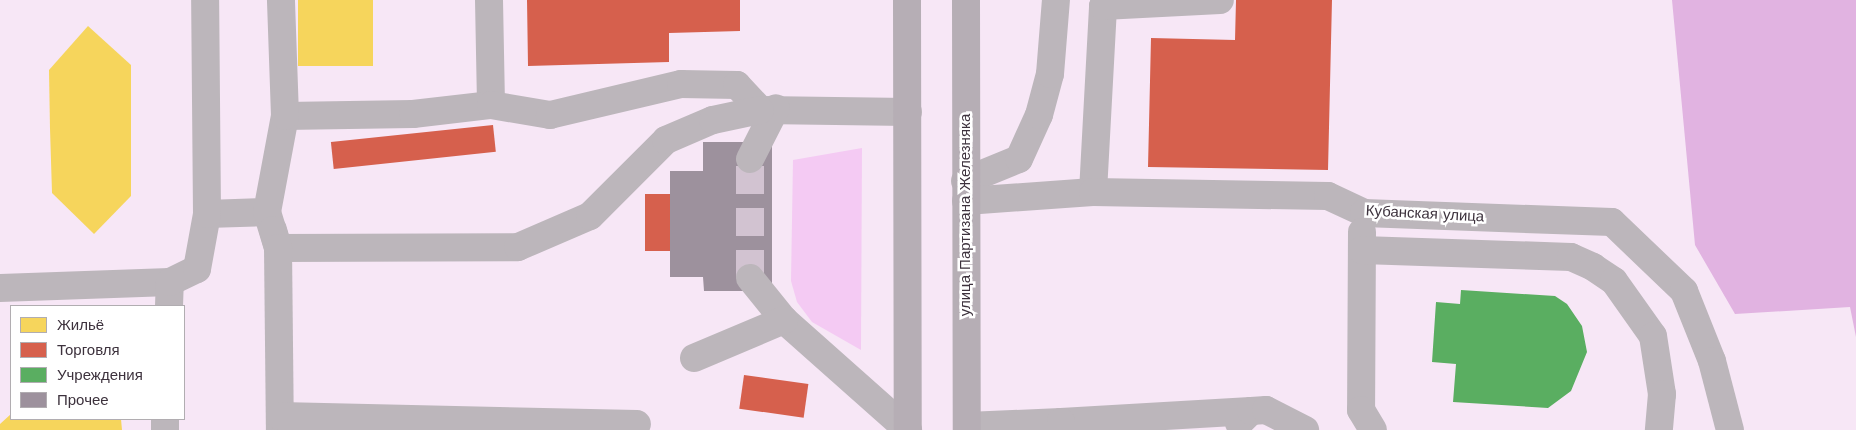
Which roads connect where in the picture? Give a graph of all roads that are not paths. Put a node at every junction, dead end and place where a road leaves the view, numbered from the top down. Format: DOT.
graph roads {
  1 [pos="205,0"];
  2 [pos="281,0"];
  3 [pos="489,0"];
  4 [pos="907,0"];
  5 [pos="966,0"];
  6 [pos="1056,0"];
  7 [pos="1220,0"];
  8 [pos="491,105"];
  9 [pos="768,109"];
  10 [pos="908,112"];
  11 [pos="285,116"];
  12 [pos="750,159"];
  13 [pos="965,191"];
  14 [pos="1094,192"];
  15 [pos="267,212"];
  16 [pos="1364,213"];
  17 [pos="207,214"];
  18 [pos="278,248"];
  19 [pos="1362,250"];
  20 [pos="750,278"];
  21 [pos="0,288"];
  22 [pos="170,294"];
  23 [pos="784,320"];
  24 [pos="694,358"];
  25 [pos="1251,411"];
  26 [pos="280,423"];
  27 [pos="637,424"];
  28 [pos="1061,426"];
  29 [pos="967,428"];
  30 [pos="908,430"];
  31 [pos="1232,430"];
  32 [pos="1305,430"];
  33 [pos="1374,430"];
  34 [pos="1659,430"];
  35 [pos="1730,430"];
  1 -- 17 [label="street"];
  2 -- 11 [label="street"];
  3 -- 8 [label="street"];
  4 -- 10 [label="main road"];
  5 -- 13 [label="main road, улица Партизана Железняка"];
  6 -- 13 [label="street"];
  7 -- 14 [label="street"];
  8 -- 9 [label="street"];
  8 -- 11 [label="street"];
  9 -- 10 [label="street"];
  9 -- 12 [label="street"];
  9 -- 18 [label="street"];
  10 -- 30 [label="main road"];
  11 -- 15 [label="street"];
  13 -- 14 [label="street, Кубанская улица"];
  13 -- 29 [label="main road, улица Партизана Железняка"];
  14 -- 16 [label="street, Кубанская улица"];
  15 -- 17 [label="street"];
  15 -- 18 [label="street"];
  16 -- 19 [label="street"];
  16 -- 35 [label="street, Кубанская улица"];
  17 -- 22 [label="street"];
  18 -- 26 [label="street"];
  19 -- 33 [label="street"];
  19 -- 34 [label="street"];
  20 -- 23 [label="street"];
  21 -- 22 [label="street"];
  23 -- 24 [label="street"];
  23 -- 30 [label="street"];
  25 -- 28 [label="street"];
  25 -- 31 [label="street"];
  25 -- 32 [label="street"];
  26 -- 27 [label="street"];
  28 -- 29 [label="street"];
}
